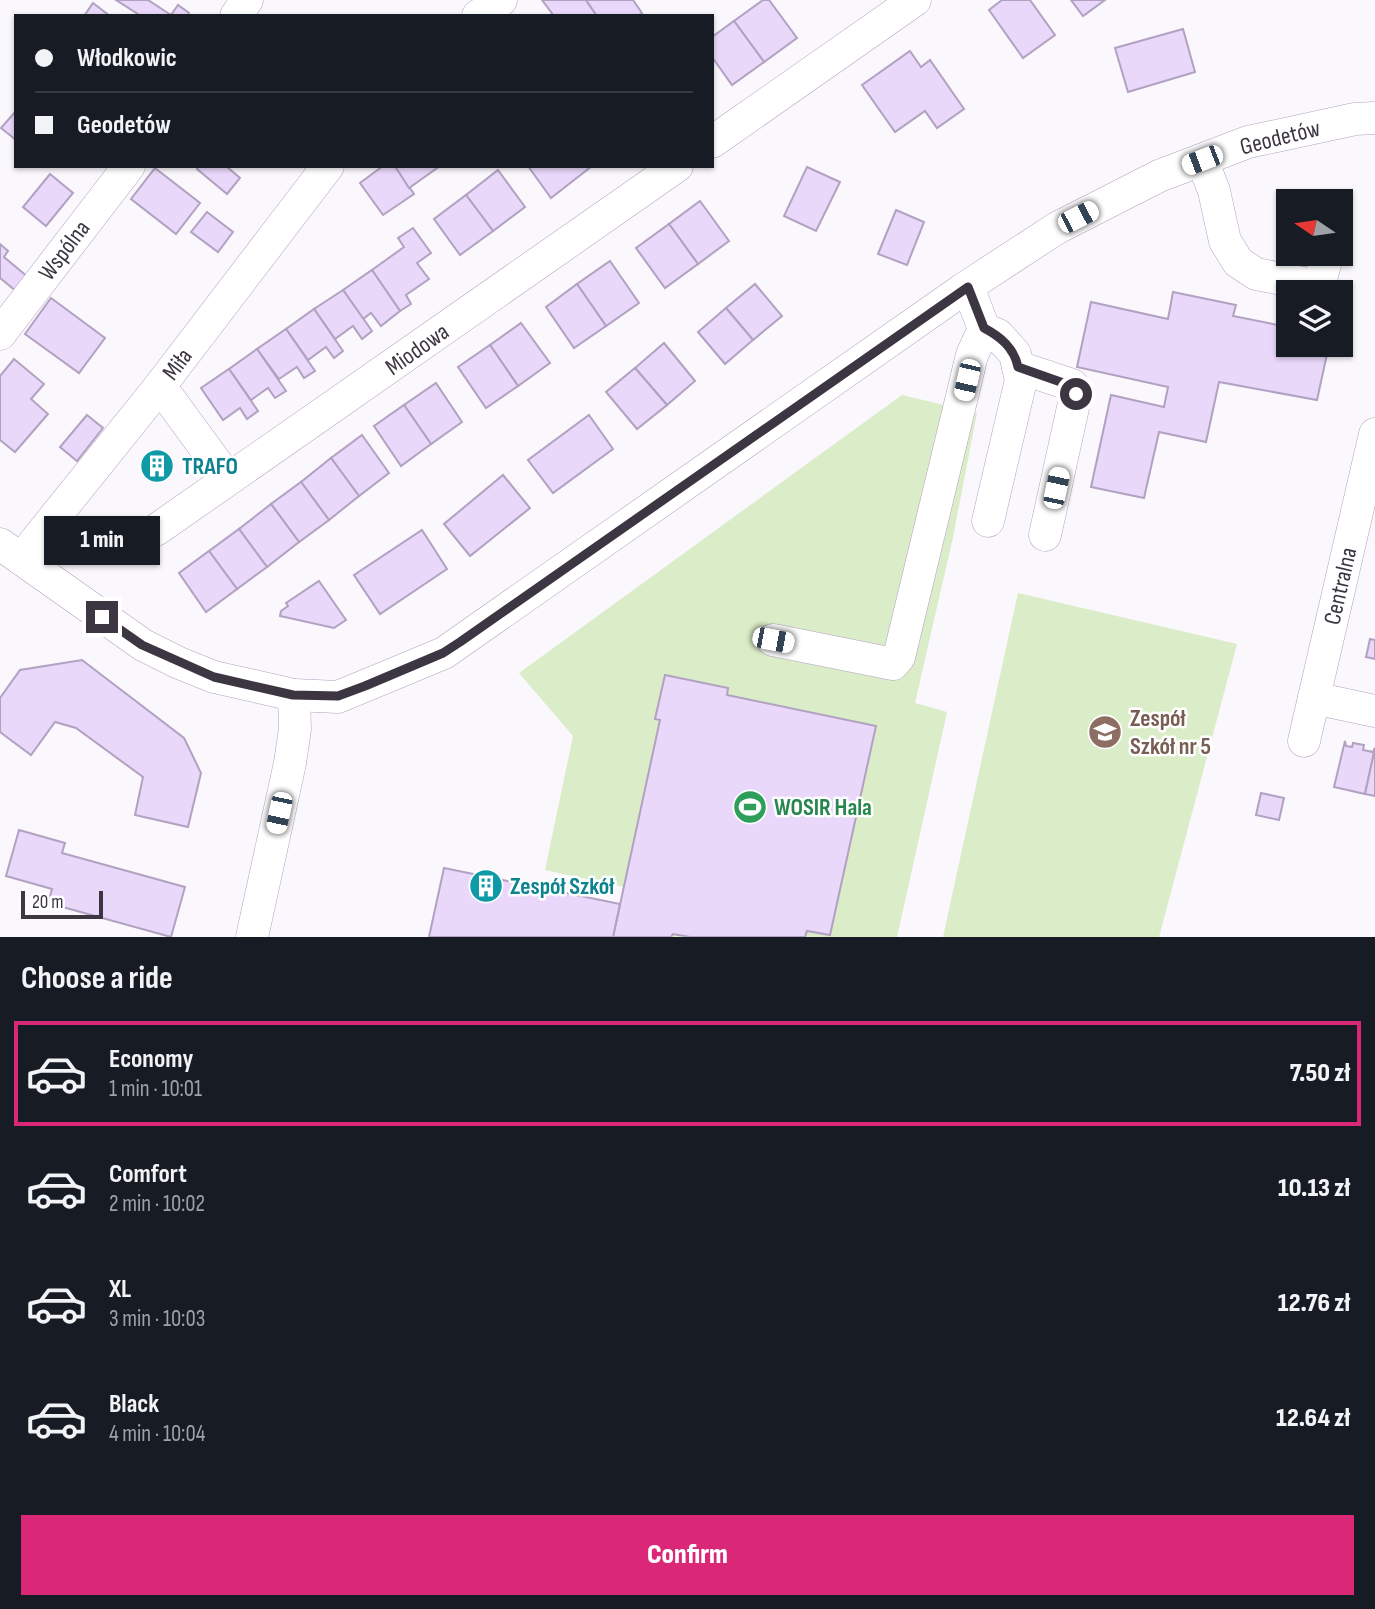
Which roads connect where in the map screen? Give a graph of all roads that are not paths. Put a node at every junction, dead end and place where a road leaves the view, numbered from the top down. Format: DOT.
graph roads {
  1 [pos="501,0"];
  2 [pos="915,0"];
  3 [pos="481,14"];
  4 [pos="1375,118"];
  5 [pos="714,141"];
  6 [pos="1202,160"];
  7 [pos="126,168"];
  8 [pos="326,168"];
  9 [pos="674,168"];
  10 [pos="1325,266"];
  11 [pos="968,287"];
  12 [pos="984,328"];
  13 [pos="0,334"];
  14 [pos="1018,367"];
  15 [pos="160,386"];
  16 [pos="1375,434"];
  17 [pos="228,479"];
  18 [pos="988,521"];
  19 [pos="156,530"];
  20 [pos="1045,535"];
  21 [pos="11,551"];
  22 [pos="773,640"];
  23 [pos="293,695"];
  24 [pos="1314,698"];
  25 [pos="1375,711"];
  26 [pos="1304,741"];
  27 [pos="252,937"];
  1 -- 3 [label="street"];
  2 -- 5 [label="street"];
  4 -- 6 [label="street, Geodetów"];
  6 -- 10 [label="street"];
  6 -- 11 [label="street, Geodetów"];
  7 -- 13 [label="street, Wspólna"];
  8 -- 15 [label="street, Miła"];
  9 -- 17 [label="street, Miodowa"];
  11 -- 12 [label="street"];
  11 -- 23 [label="street, Geodetów"];
  12 -- 14 [label="street"];
  12 -- 22 [label="street"];
  14 -- 18 [label="street"];
  14 -- 20 [label="street"];
  15 -- 17 [label="street"];
  15 -- 21 [label="street, Miła"];
  16 -- 24 [label="street, Centralna"];
  17 -- 19 [label="street, Miodowa"];
  21 -- 23 [label="street, Geodetów"];
  23 -- 27 [label="street"];
  24 -- 25 [label="street"];
  24 -- 26 [label="street, Centralna"];
}
